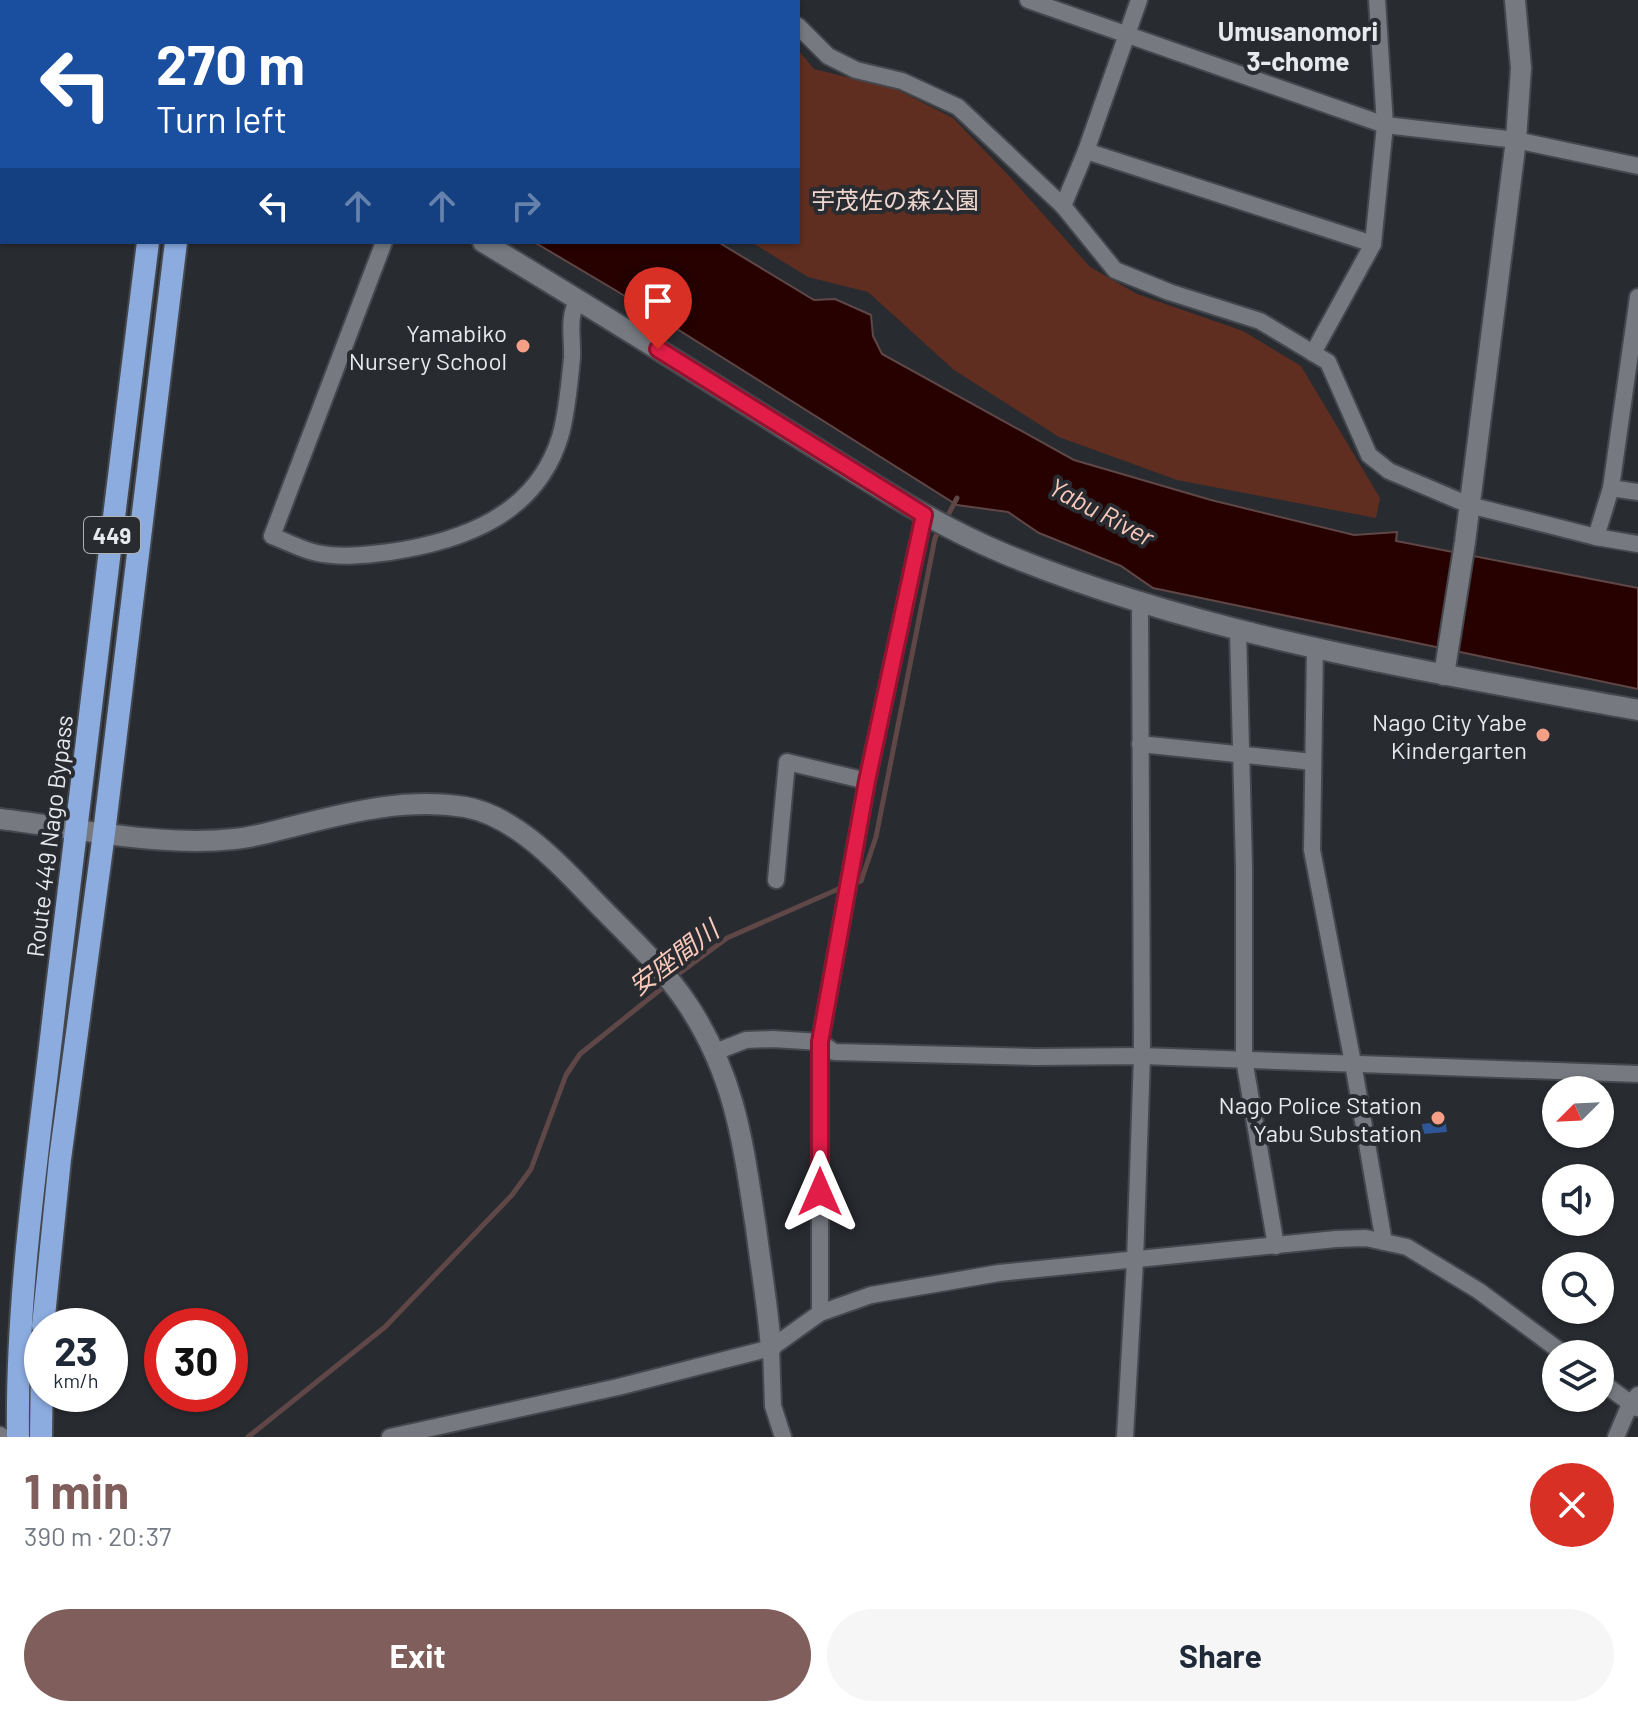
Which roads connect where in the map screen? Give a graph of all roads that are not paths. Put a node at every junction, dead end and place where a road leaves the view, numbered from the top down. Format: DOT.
graph roads {
  1 [pos="1028,0"];
  2 [pos="1139,0"];
  3 [pos="1377,0"];
  4 [pos="1515,0"];
  5 [pos="800,28"];
  6 [pos="1127,36"];
  7 [pos="1385,125"];
  8 [pos="1516,140"];
  9 [pos="1086,151"];
  10 [pos="1638,166"];
  11 [pos="1063,206"];
  12 [pos="148,244"];
  13 [pos="176,244"];
  14 [pos="383,244"];
  15 [pos="486,244"];
  16 [pos="1373,244"];
  17 [pos="1638,297"];
  18 [pos="578,300"];
  19 [pos="1313,353"];
  20 [pos="1631,390"];
  21 [pos="1611,488"];
  22 [pos="1638,492"];
  23 [pos="1469,505"];
  24 [pos="924,515"];
  25 [pos="1596,537"];
  26 [pos="1638,544"];
  27 [pos="1140,603"];
  28 [pos="1238,629"];
  29 [pos="1315,647"];
  30 [pos="1446,666"];
  31 [pos="1638,710"];
  32 [pos="1140,744"];
  33 [pos="1241,752"];
  34 [pos="1313,762"];
  35 [pos="867,781"];
  36 [pos="0,819"];
  37 [pos="76,828"];
  38 [pos="104,833"];
  39 [pos="776,880"];
  40 [pos="820,1042"];
  41 [pos="715,1052"];
  42 [pos="1142,1056"];
  43 [pos="1244,1059"];
  44 [pos="1353,1063"];
  45 [pos="1638,1074"];
  46 [pos="1384,1242"];
  47 [pos="1276,1246"];
  48 [pos="1135,1261"];
  49 [pos="37,1308"];
  50 [pos="38,1308"];
  51 [pos="820,1313"];
  52 [pos="1545,1340"];
  53 [pos="771,1348"];
  54 [pos="1614,1390"];
  55 [pos="24,1398"];
  56 [pos="1635,1403"];
  57 [pos="41,1412"];
  58 [pos="18,1437"];
  59 [pos="41,1437"];
  60 [pos="390,1437"];
  61 [pos="783,1437"];
  62 [pos="1125,1437"];
  63 [pos="1616,1437"];
  1 -- 6 [label="street"];
  2 -- 6 [label="street"];
  3 -- 7 [label="street"];
  4 -- 8 [label="street"];
  5 -- 11 [label="street"];
  6 -- 7 [label="street"];
  6 -- 9 [label="street"];
  7 -- 8 [label="street"];
  7 -- 16 [label="street"];
  8 -- 10 [label="street"];
  8 -- 23 [label="street"];
  9 -- 11 [label="street"];
  9 -- 16 [label="street"];
  11 -- 19 [label="street"];
  12 -- 37 [label="highway, Route 449 Nago Bypass / 449"];
  13 -- 38 [label="highway, Route 449 Nago Bypass / 449"];
  14 -- 18 [label="street"];
  15 -- 18 [label="street"];
  16 -- 19 [label="street"];
  17 -- 20 [label="street"];
  18 -- 24 [label="street"];
  19 -- 23 [label="street"];
  20 -- 21 [label="street"];
  21 -- 22 [label="street"];
  21 -- 25 [label="street"];
  23 -- 25 [label="street"];
  23 -- 30 [label="street"];
  24 -- 27 [label="street"];
  24 -- 35 [label="street"];
  25 -- 26 [label="street"];
  27 -- 28 [label="street"];
  27 -- 32 [label="street"];
  28 -- 29 [label="street"];
  28 -- 33 [label="street"];
  29 -- 30 [label="street"];
  29 -- 34 [label="street"];
  30 -- 31 [label="street"];
  32 -- 33 [label="street"];
  32 -- 42 [label="street"];
  33 -- 34 [label="street"];
  33 -- 43 [label="street"];
  34 -- 44 [label="street"];
  35 -- 39 [label="street"];
  35 -- 40 [label="street"];
  36 -- 37 [label="street"];
  37 -- 38 [label="street"];
  37 -- 49 [label="highway, Route 449 Nago Bypass / 449"];
  38 -- 41 [label="street"];
  38 -- 50 [label="highway, Route 449 Nago Bypass / 449"];
  40 -- 41 [label="street"];
  40 -- 42 [label="street"];
  40 -- 51 [label="street"];
  41 -- 53 [label="street"];
  42 -- 43 [label="street"];
  42 -- 48 [label="street"];
  43 -- 44 [label="street"];
  43 -- 47 [label="street"];
  44 -- 45 [label="street"];
  44 -- 46 [label="street"];
  46 -- 47 [label="street"];
  46 -- 52 [label="street"];
  47 -- 48 [label="street"];
  48 -- 51 [label="street"];
  48 -- 62 [label="street"];
  51 -- 53 [label="street"];
  53 -- 60 [label="street"];
  53 -- 61 [label="street"];
  54 -- 56 [label="street"];
  55 -- 58 [label="highway, Route 449 Nago Bypass / 449"];
  56 -- 63 [label="street"];
  57 -- 59 [label="highway"];
}
